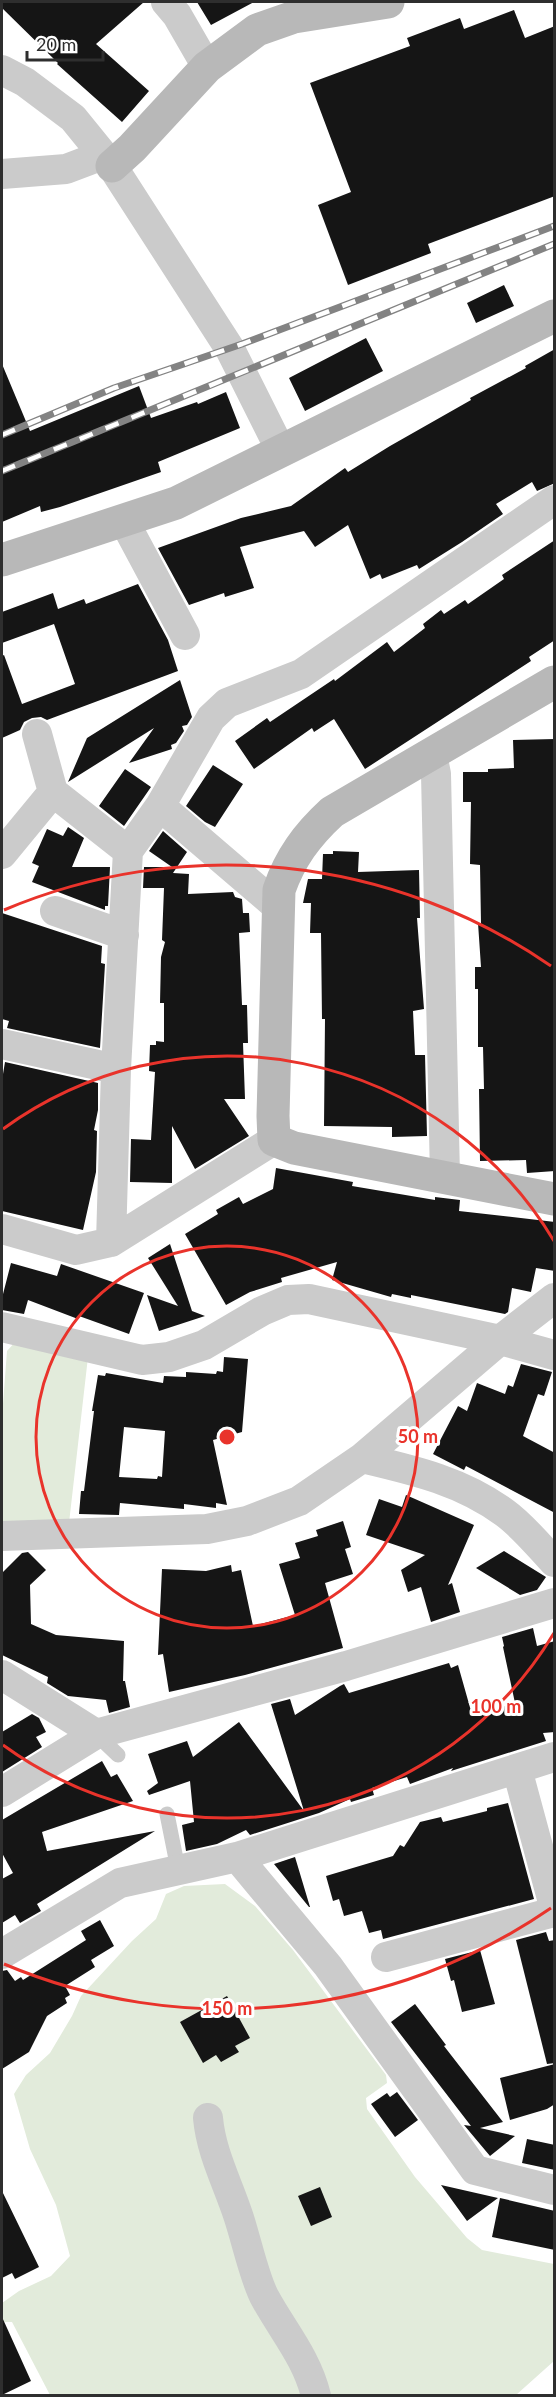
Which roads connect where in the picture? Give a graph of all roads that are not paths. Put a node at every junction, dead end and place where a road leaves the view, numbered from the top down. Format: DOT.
graph roads {
  1 [pos="166,2"];
  2 [pos="388,2"];
  3 [pos="207,67"];
  4 [pos="2,70"];
  5 [pos="108,160"];
  6 [pos="2,174"];
  7 [pos="555,316"];
  8 [pos="281,451"];
  9 [pos="555,500"];
  10 [pos="124,521"];
  11 [pos="2,561"];
  12 [pos="185,635"];
  13 [pos="555,682"];
  14 [pos="37,734"];
  15 [pos="432,754"];
  16 [pos="53,792"];
  17 [pos="160,806"];
  18 [pos="128,851"];
  19 [pos="2,854"];
  20 [pos="279,908"];
  21 [pos="55,911"];
  22 [pos="124,935"];
  23 [pos="2,1044"];
  24 [pos="116,1069"];
  25 [pos="274,1140"];
  26 [pos="445,1176"];
  27 [pos="555,1199"];
  28 [pos="2,1229"];
  29 [pos="111,1242"];
  30 [pos="555,1298"];
  31 [pos="2,1327"];
  32 [pos="500,1340"];
  33 [pos="555,1355"];
  34 [pos="362,1458"];
  35 [pos="2,1536"];
  36 [pos="555,1562"];
  37 [pos="555,1603"];
  38 [pos="2,1676"];
  39 [pos="96,1734"];
  40 [pos="118,1755"];
  41 [pos="555,1757"];
  42 [pos="517,1769"];
  43 [pos="2,1792"];
  44 [pos="166,1814"];
  45 [pos="237,1857"];
  46 [pos="178,1869"];
  47 [pos="555,1906"];
  48 [pos="555,1912"];
  49 [pos="2,1954"];
  50 [pos="386,1957"];
  51 [pos="208,2118"];
  52 [pos="555,2190"];
  53 [pos="316,2396"];
  1 -- 3 [label="street"];
  2 -- 3 [label="street"];
  3 -- 5 [label="street"];
  4 -- 5 [label="street"];
  5 -- 6 [label="street"];
  5 -- 8 [label="street"];
  7 -- 8 [label="street"];
  8 -- 10 [label="street"];
  9 -- 17 [label="street"];
  10 -- 11 [label="street"];
  10 -- 12 [label="street"];
  13 -- 15 [label="street"];
  14 -- 16 [label="street"];
  15 -- 20 [label="street"];
  15 -- 26 [label="street"];
  16 -- 18 [label="street"];
  16 -- 19 [label="street"];
  17 -- 18 [label="street"];
  17 -- 20 [label="street"];
  18 -- 22 [label="street"];
  20 -- 25 [label="street"];
  21 -- 22 [label="street"];
  22 -- 24 [label="street"];
  23 -- 24 [label="street"];
  24 -- 29 [label="street"];
  25 -- 26 [label="street"];
  25 -- 29 [label="street"];
  26 -- 27 [label="street"];
  28 -- 29 [label="street"];
  30 -- 32 [label="street"];
  31 -- 32 [label="street"];
  32 -- 33 [label="street"];
  32 -- 34 [label="street"];
  34 -- 35 [label="street"];
  34 -- 36 [label="street"];
  37 -- 39 [label="street"];
  38 -- 39 [label="street"];
  39 -- 40 [label="lane"];
  39 -- 43 [label="street"];
  41 -- 42 [label="street"];
  42 -- 45 [label="street"];
  42 -- 47 [label="street"];
  44 -- 46 [label="lane"];
  45 -- 46 [label="street"];
  45 -- 52 [label="street"];
  46 -- 49 [label="street"];
  48 -- 50 [label="street"];
  51 -- 53 [label="street"];
}
